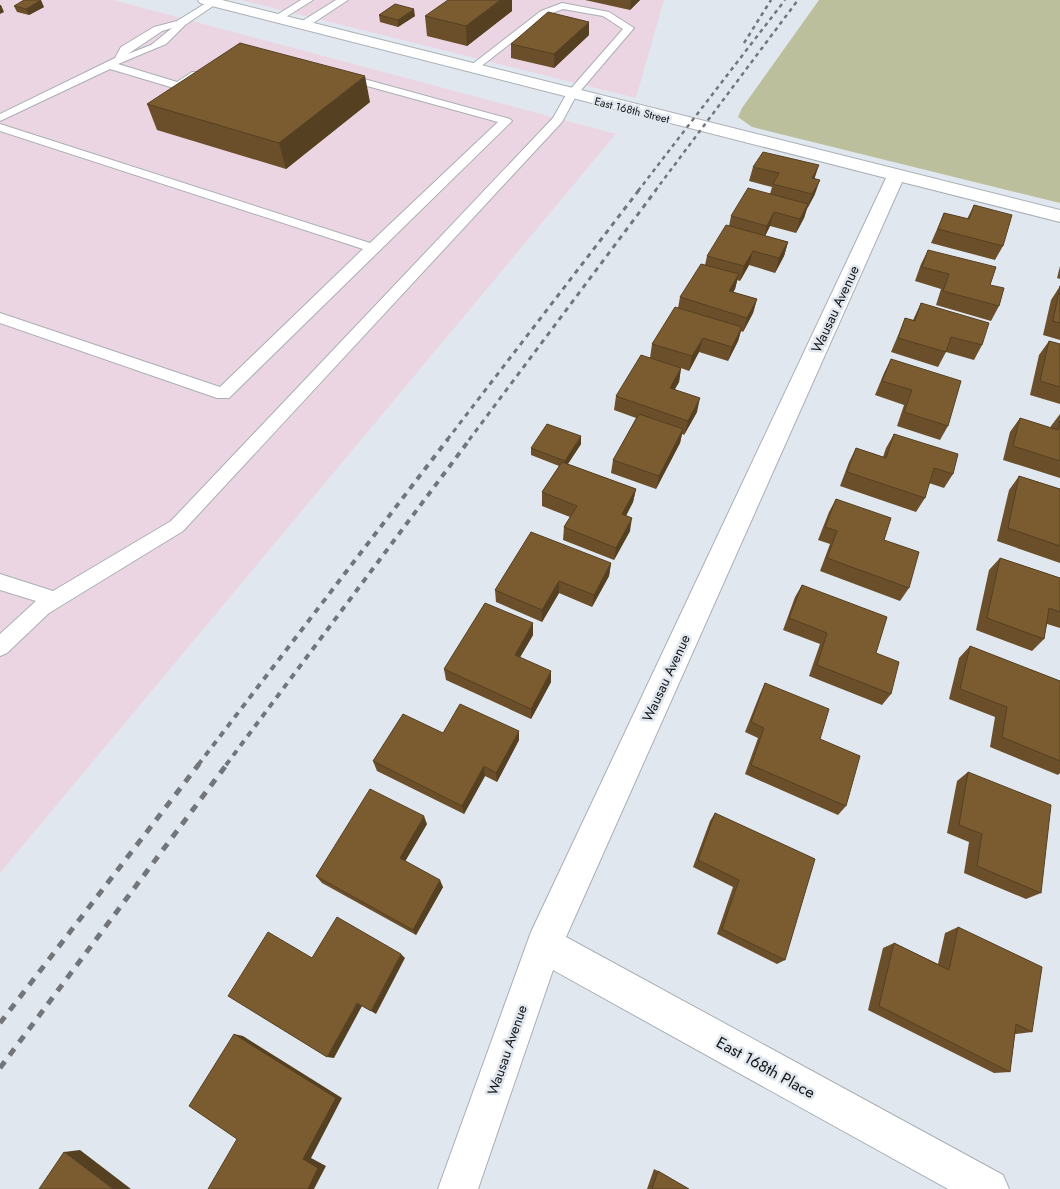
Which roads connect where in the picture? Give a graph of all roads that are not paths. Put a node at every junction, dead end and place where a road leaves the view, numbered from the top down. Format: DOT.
graph roads {
  1 [pos="308,0"];
  2 [pos="343,0"];
  3 [pos="209,1"];
  4 [pos="278,18"];
  5 [pos="303,25"];
  6 [pos="114,62"];
  7 [pos="203,70"];
  8 [pos="471,70"];
  9 [pos="333,74"];
  10 [pos="571,95"];
  11 [pos="0,118"];
  12 [pos="0,128"];
  13 [pos="896,175"];
  14 [pos="1060,216"];
  15 [pos="372,248"];
  16 [pos="0,318"];
  17 [pos="0,582"];
  18 [pos="55,599"];
  19 [pos="0,647"];
  20 [pos="544,945"];
  21 [pos="458,1189"];
  22 [pos="989,1189"];
  1 -- 4 [label="lane"];
  2 -- 5 [label="lane"];
  3 -- 4 [label="street, East 168th Street"];
  3 -- 6 [label="lane"];
  4 -- 5 [label="street, East 168th Street"];
  5 -- 8 [label="street, East 168th Street"];
  6 -- 7 [label="lane"];
  6 -- 11 [label="lane"];
  8 -- 10 [label="street, East 168th Street"];
  8 -- 10 [label="lane"];
  9 -- 15 [label="lane"];
  10 -- 13 [label="street, East 168th Street"];
  10 -- 18 [label="lane"];
  12 -- 15 [label="lane"];
  13 -- 14 [label="street, East 168th Street"];
  13 -- 20 [label="street, Wausau Avenue"];
  15 -- 16 [label="lane"];
  17 -- 18 [label="lane"];
  18 -- 19 [label="lane"];
  20 -- 21 [label="street, Wausau Avenue"];
  20 -- 22 [label="street, East 168th Place"];
}
